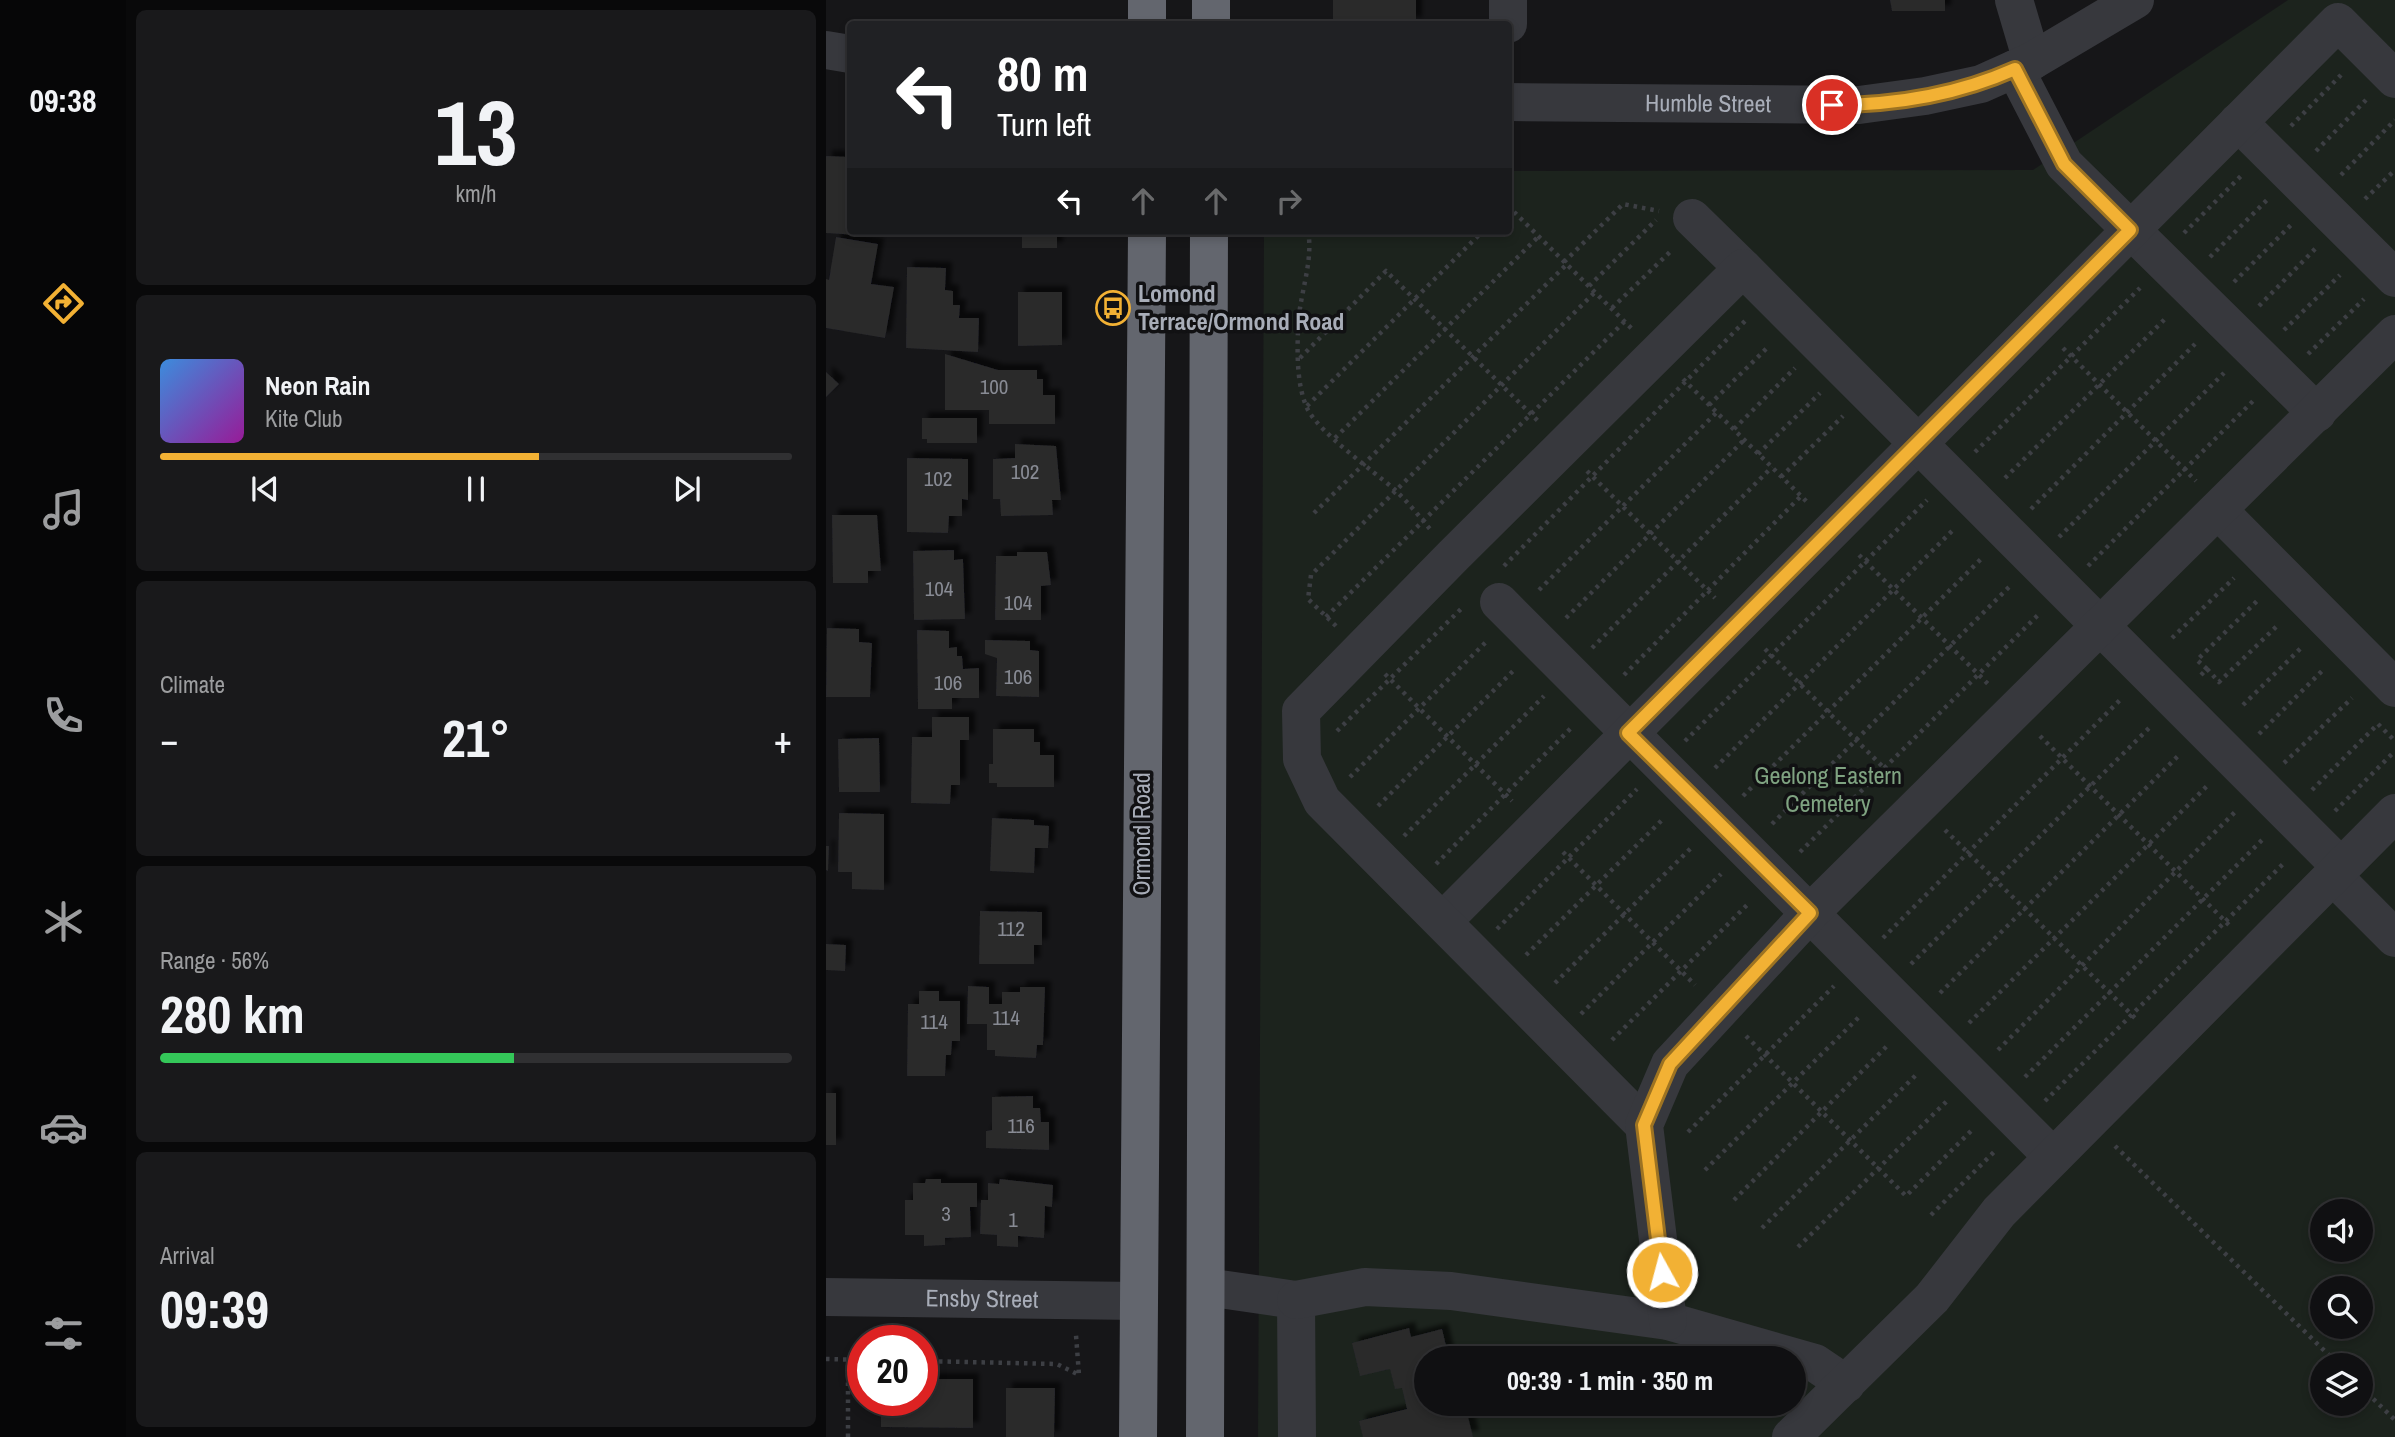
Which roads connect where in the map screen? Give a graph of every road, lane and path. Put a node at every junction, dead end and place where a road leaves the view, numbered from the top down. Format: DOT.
graph roads {
  1 [pos="1147,0"];
  2 [pos="1211,0"];
  3 [pos="1508,0"];
  4 [pos="2014,0"];
  5 [pos="2135,0"];
  6 [pos="1147,21"];
  7 [pos="1211,21"];
  8 [pos="1508,21"];
  9 [pos="826,50"];
  10 [pos="847,54"];
  11 [pos="2024,65"];
  12 [pos="2395,79"];
  13 [pos="1512,103"];
  14 [pos="2238,122"];
  15 [pos="1512,210"];
  16 [pos="1695,220"];
  17 [pos="2130,230"];
  18 [pos="1147,235"];
  19 [pos="1209,235"];
  20 [pos="1309,235"];
  21 [pos="1479,235"];
  22 [pos="1539,236"];
  23 [pos="1566,263"];
  24 [pos="2164,264"];
  25 [pos="2384,266"];
  26 [pos="1743,268"];
  27 [pos="1589,286"];
  28 [pos="2193,291"];
  29 [pos="1595,292"];
  30 [pos="1416,298"];
  31 [pos="1612,308"];
  32 [pos="2221,319"];
  33 [pos="1625,321"];
  34 [pos="2038,323"];
  35 [pos="1445,329"];
  36 [pos="2395,334"];
  37 [pos="1818,345"];
  38 [pos="1657,353"];
  39 [pos="2071,356"];
  40 [pos="1474,357"];
  41 [pos="1300,358"];
  42 [pos="2267,365"];
  43 [pos="1686,382"];
  44 [pos="1502,385"];
  45 [pos="2099,385"];
  46 [pos="1709,405"];
  47 [pos="1307,406"];
  48 [pos="2127,413"];
  49 [pos="2317,413"];
  50 [pos="1531,414"];
  51 [pos="1734,429"];
  52 [pos="1335,438"];
  53 [pos="2156,441"];
  54 [pos="1917,445"];
  55 [pos="1563,447"];
  56 [pos="1758,454"];
  57 [pos="1365,465"];
  58 [pos="2185,469"];
  59 [pos="1593,477"];
  60 [pos="1781,477"];
  61 [pos="1950,477"];
  62 [pos="1396,491"];
  63 [pos="1978,505"];
  64 [pos="2220,508"];
  65 [pos="1314,513"];
  66 [pos="1423,520"];
  67 [pos="1833,528"];
  68 [pos="2006,534"];
  69 [pos="1453,556"];
  70 [pos="1866,562"];
  71 [pos="2035,562"];
  72 [pos="2234,578"];
  73 [pos="1894,590"];
  74 [pos="2063,590"];
  75 [pos="1491,595"];
  76 [pos="2257,601"];
  77 [pos="1326,617"];
  78 [pos="1922,617"];
  79 [pos="1739,623"];
  80 [pos="2280,624"];
  81 [pos="2099,626"];
  82 [pos="2172,638"];
  83 [pos="1950,646"];
  84 [pos="2302,647"];
  85 [pos="1361,650"];
  86 [pos="1772,656"];
  87 [pos="2324,669"];
  88 [pos="2207,670"];
  89 [pos="1979,674"];
  90 [pos="2147,674"];
  91 [pos="1390,679"];
  92 [pos="1800,684"];
  93 [pos="2382,701"];
  94 [pos="2175,702"];
  95 [pos="2243,705"];
  96 [pos="2360,705"];
  97 [pos="2015,710"];
  98 [pos="1827,712"];
  99 [pos="2378,724"];
  100 [pos="2203,730"];
  101 [pos="1628,733"];
  102 [pos="1856,740"];
  103 [pos="2395,741"];
  104 [pos="2395,751"];
  105 [pos="2062,758"];
  106 [pos="2233,760"];
  107 [pos="1304,763"];
  108 [pos="1661,765"];
  109 [pos="1884,769"];
  110 [pos="2090,786"];
  111 [pos="2260,787"];
  112 [pos="1689,793"];
  113 [pos="1920,804"];
  114 [pos="2395,813"];
  115 [pos="2119,815"];
  116 [pos="1717,821"];
  117 [pos="1537,825"];
  118 [pos="2299,826"];
  119 [pos="2148,844"];
  120 [pos="1746,849"];
  121 [pos="1968,852"];
  122 [pos="1569,858"];
  123 [pos="2176,872"];
  124 [pos="2337,872"];
  125 [pos="1774,878"];
  126 [pos="1996,880"];
  127 [pos="1597,886"];
  128 [pos="2203,899"];
  129 [pos="2025,909"];
  130 [pos="1810,913"];
  131 [pos="1625,914"];
  132 [pos="1443,921"];
  133 [pos="2225,921"];
  134 [pos="2054,938"];
  135 [pos="2395,938"];
  136 [pos="1653,942"];
  137 [pos="1474,952"];
  138 [pos="2257,953"];
  139 [pos="1858,962"];
  140 [pos="2082,965"];
  141 [pos="1682,971"];
  142 [pos="1501,980"];
  143 [pos="1886,989"];
  144 [pos="2109,993"];
  145 [pos="1530,1009"];
  146 [pos="1720,1010"];
  147 [pos="2132,1014"];
  148 [pos="1915,1019"];
  149 [pos="1558,1037"];
  150 [pos="2164,1046"];
  151 [pos="1944,1048"];
  152 [pos="1765,1055"];
  153 [pos="1586,1066"];
  154 [pos="1972,1076"];
  155 [pos="1793,1083"];
  156 [pos="1822,1112"];
  157 [pos="2010,1114"];
  158 [pos="2089,1121"];
  159 [pos="1644,1125"];
  160 [pos="1688,1132"];
  161 [pos="1850,1141"];
  162 [pos="2053,1157"];
  163 [pos="1878,1169"];
  164 [pos="1705,1170"];
  165 [pos="1734,1200"];
  166 [pos="1931,1215"];
  167 [pos="1762,1228"];
  168 [pos="1798,1247"];
  169 [pos="1206,1287"];
  170 [pos="826,1297"];
  171 [pos="1296,1300"];
  172 [pos="1139,1301"];
  173 [pos="1668,1321"];
  174 [pos="2327,1353"];
  175 [pos="826,1359"];
  176 [pos="847,1360"];
  177 [pos="938,1361"];
  178 [pos="1079,1375"];
  179 [pos="1846,1384"];
  180 [pos="2373,1399"];
  181 [pos="848,1416"];
  182 [pos="2395,1420"];
  183 [pos="848,1437"];
  184 [pos="1138,1437"];
  185 [pos="1205,1437"];
  186 [pos="1297,1437"];
  187 [pos="1791,1437"];
  1 -- 6 [label="highway"];
  2 -- 7 [label="highway"];
  3 -- 8 [label="street"];
  4 -- 11 [label="street"];
  5 -- 11 [label="street, Humble Street"];
  9 -- 10 [label="street"];
  11 -- 13 [label="street, Humble Street"];
  11 -- 17 [label="street"];
  12 -- 14 [label="street"];
  14 -- 17 [label="street"];
  14 -- 25 [label="street"];
  15 -- 22 [label="path"];
  16 -- 26 [label="street"];
  16 -- 31 [label="path"];
  17 -- 24 [label="street"];
  17 -- 34 [label="street"];
  18 -- 172 [label="highway, Ormond Road"];
  19 -- 169 [label="highway"];
  20 -- 41 [label="path"];
  21 -- 30 [label="path"];
  22 -- 23 [label="path"];
  22 -- 35 [label="path"];
  23 -- 27 [label="path"];
  23 -- 27 [label="path"];
  23 -- 40 [label="path"];
  24 -- 28 [label="street"];
  24 -- 39 [label="path"];
  25 -- 42 [label="path"];
  25 -- 42 [label="path"];
  26 -- 37 [label="street"];
  26 -- 38 [label="street"];
  27 -- 29 [label="path"];
  28 -- 32 [label="street"];
  28 -- 45 [label="path"];
  29 -- 31 [label="path"];
  29 -- 44 [label="path"];
  30 -- 35 [label="path"];
  30 -- 41 [label="path"];
  30 -- 47 [label="path"];
  31 -- 33 [label="path"];
  32 -- 42 [label="street"];
  32 -- 48 [label="path"];
  33 -- 38 [label="path"];
  33 -- 50 [label="path"];
  34 -- 39 [label="path"];
  34 -- 54 [label="street"];
  35 -- 40 [label="path"];
  35 -- 52 [label="path"];
  36 -- 49 [label="street"];
  37 -- 43 [label="path"];
  37 -- 46 [label="path"];
  37 -- 51 [label="path"];
  37 -- 54 [label="street"];
  37 -- 56 [label="path"];
  37 -- 60 [label="path"];
  38 -- 43 [label="path"];
  38 -- 55 [label="street"];
  39 -- 45 [label="path"];
  39 -- 61 [label="path"];
  40 -- 44 [label="path"];
  40 -- 57 [label="path"];
  41 -- 47 [label="path"];
  42 -- 49 [label="street"];
  42 -- 53 [label="path"];
  42 -- 58 [label="path"];
  43 -- 46 [label="path"];
  43 -- 59 [label="path"];
  44 -- 50 [label="path"];
  44 -- 62 [label="path"];
  45 -- 48 [label="path"];
  45 -- 63 [label="path"];
  46 -- 51 [label="path"];
  47 -- 52 [label="path"];
  48 -- 53 [label="path"];
  48 -- 68 [label="path"];
  49 -- 64 [label="street"];
  50 -- 55 [label="path"];
  50 -- 66 [label="path"];
  51 -- 56 [label="path"];
  52 -- 57 [label="path"];
  53 -- 58 [label="path"];
  53 -- 71 [label="path"];
  54 -- 61 [label="street"];
  54 -- 67 [label="street"];
  55 -- 59 [label="path"];
  55 -- 69 [label="street"];
  56 -- 60 [label="path"];
  57 -- 62 [label="path"];
  57 -- 65 [label="path"];
  58 -- 64 [label="path"];
  58 -- 74 [label="path"];
  59 -- 75 [label="path"];
  59 -- 79 [label="path"];
  60 -- 67 [label="path"];
  61 -- 63 [label="street"];
  61 -- 70 [label="path"];
  62 -- 66 [label="path"];
  62 -- 77 [label="path"];
  63 -- 68 [label="street"];
  63 -- 73 [label="path"];
  64 -- 81 [label="street"];
  64 -- 93 [label="street"];
  66 -- 69 [label="path"];
  66 -- 77 [label="path"];
  67 -- 70 [label="path"];
  67 -- 79 [label="street"];
  68 -- 71 [label="street"];
  68 -- 78 [label="path"];
  69 -- 85 [label="street"];
  70 -- 73 [label="path"];
  70 -- 86 [label="path"];
  71 -- 74 [label="street"];
  71 -- 83 [label="path"];
  72 -- 82 [label="path"];
  73 -- 78 [label="path"];
  73 -- 92 [label="path"];
  74 -- 81 [label="street"];
  74 -- 89 [label="path"];
  75 -- 91 [label="path"];
  75 -- 101 [label="street"];
  76 -- 88 [label="path"];
  77 -- 85 [label="path"];
  78 -- 83 [label="path"];
  78 -- 98 [label="path"];
  79 -- 86 [label="path"];
  79 -- 101 [label="street"];
  80 -- 88 [label="path"];
  81 -- 90 [label="street"];
  81 -- 97 [label="street"];
  83 -- 89 [label="path"];
  83 -- 102 [label="path"];
  84 -- 95 [label="path"];
  85 -- 91 [label="path"];
  85 -- 107 [label="street"];
  86 -- 92 [label="path"];
  86 -- 108 [label="path"];
  87 -- 106 [label="path"];
  88 -- 94 [label="path"];
  89 -- 97 [label="path"];
  89 -- 109 [label="path"];
  90 -- 94 [label="street"];
  90 -- 105 [label="path"];
  91 -- 107 [label="path"];
  91 -- 117 [label="path"];
  92 -- 98 [label="path"];
  92 -- 112 [label="path"];
  93 -- 99 [label="path"];
  94 -- 100 [label="street"];
  94 -- 110 [label="path"];
  96 -- 111 [label="path"];
  97 -- 105 [label="path"];
  97 -- 113 [label="street"];
  98 -- 102 [label="path"];
  98 -- 116 [label="path"];
  99 -- 103 [label="path"];
  99 -- 118 [label="path"];
  100 -- 106 [label="street"];
  100 -- 115 [label="path"];
  101 -- 108 [label="street"];
  101 -- 117 [label="street"];
  102 -- 109 [label="path"];
  102 -- 120 [label="path"];
  104 -- 118 [label="path"];
  105 -- 110 [label="path"];
  105 -- 121 [label="path"];
  106 -- 111 [label="street"];
  106 -- 119 [label="path"];
  107 -- 132 [label="street"];
  108 -- 112 [label="street"];
  108 -- 122 [label="path"];
  109 -- 113 [label="path"];
  109 -- 125 [label="path"];
  110 -- 115 [label="path"];
  110 -- 126 [label="path"];
  111 -- 118 [label="street"];
  111 -- 123 [label="path"];
  112 -- 116 [label="street"];
  112 -- 127 [label="path"];
  113 -- 121 [label="path"];
  113 -- 130 [label="street"];
  114 -- 124 [label="street"];
  115 -- 119 [label="path"];
  115 -- 129 [label="path"];
  116 -- 120 [label="street"];
  116 -- 131 [label="path"];
  117 -- 122 [label="path"];
  117 -- 132 [label="street"];
  118 -- 124 [label="street"];
  118 -- 128 [label="path"];
  118 -- 133 [label="path"];
  119 -- 123 [label="path"];
  119 -- 134 [label="path"];
  120 -- 125 [label="street"];
  120 -- 136 [label="path"];
  121 -- 126 [label="path"];
  121 -- 139 [label="path"];
  122 -- 127 [label="path"];
  122 -- 137 [label="path"];
  123 -- 128 [label="path"];
  123 -- 140 [label="path"];
  124 -- 135 [label="street"];
  124 -- 138 [label="street"];
  125 -- 130 [label="street"];
  125 -- 141 [label="path"];
  126 -- 129 [label="path"];
  126 -- 143 [label="path"];
  127 -- 131 [label="path"];
  127 -- 142 [label="path"];
  128 -- 133 [label="path"];
  128 -- 144 [label="path"];
  129 -- 134 [label="path"];
  129 -- 148 [label="path"];
  130 -- 139 [label="street"];
  130 -- 146 [label="street"];
  131 -- 136 [label="path"];
  131 -- 145 [label="path"];
  132 -- 137 [label="street"];
  133 -- 138 [label="path"];
  133 -- 147 [label="path"];
  134 -- 140 [label="path"];
  134 -- 151 [label="path"];
  136 -- 141 [label="path"];
  136 -- 149 [label="path"];
  137 -- 142 [label="street"];
  138 -- 150 [label="street"];
  139 -- 143 [label="street"];
  139 -- 152 [label="path"];
  140 -- 144 [label="path"];
  140 -- 154 [label="path"];
  141 -- 146 [label="path"];
  141 -- 153 [label="path"];
  142 -- 145 [label="street"];
  143 -- 148 [label="street"];
  143 -- 155 [label="path"];
  144 -- 147 [label="path"];
  144 -- 157 [label="path"];
  145 -- 149 [label="street"];
  146 -- 152 [label="path"];
  146 -- 159 [label="street"];
  147 -- 150 [label="path"];
  147 -- 157 [label="path"];
  148 -- 151 [label="street"];
  148 -- 156 [label="path"];
  149 -- 153 [label="street"];
  150 -- 158 [label="street"];
  151 -- 154 [label="street"];
  151 -- 161 [label="path"];
  152 -- 155 [label="path"];
  152 -- 160 [label="path"];
  153 -- 159 [label="street"];
  154 -- 157 [label="street"];
  154 -- 163 [label="path"];
  155 -- 156 [label="path"];
  155 -- 164 [label="path"];
  156 -- 161 [label="path"];
  156 -- 165 [label="path"];
  157 -- 162 [label="street"];
  157 -- 163 [label="path"];
  157 -- 166 [label="path"];
  158 -- 162 [label="street"];
  158 -- 174 [label="path"];
  159 -- 173 [label="street"];
  161 -- 163 [label="path"];
  161 -- 167 [label="path"];
  162 -- 179 [label="street"];
  163 -- 168 [label="path"];
  169 -- 171 [label="street"];
  169 -- 185 [label="highway"];
  170 -- 172 [label="street, Ensby Street"];
  171 -- 173 [label="street"];
  171 -- 186 [label="street"];
  172 -- 184 [label="highway, Ormond Road"];
  173 -- 179 [label="street"];
  175 -- 176 [label="path"];
  177 -- 178 [label="path"];
  179 -- 187 [label="street"];
  180 -- 182 [label="path"];
  181 -- 183 [label="path"];
}
